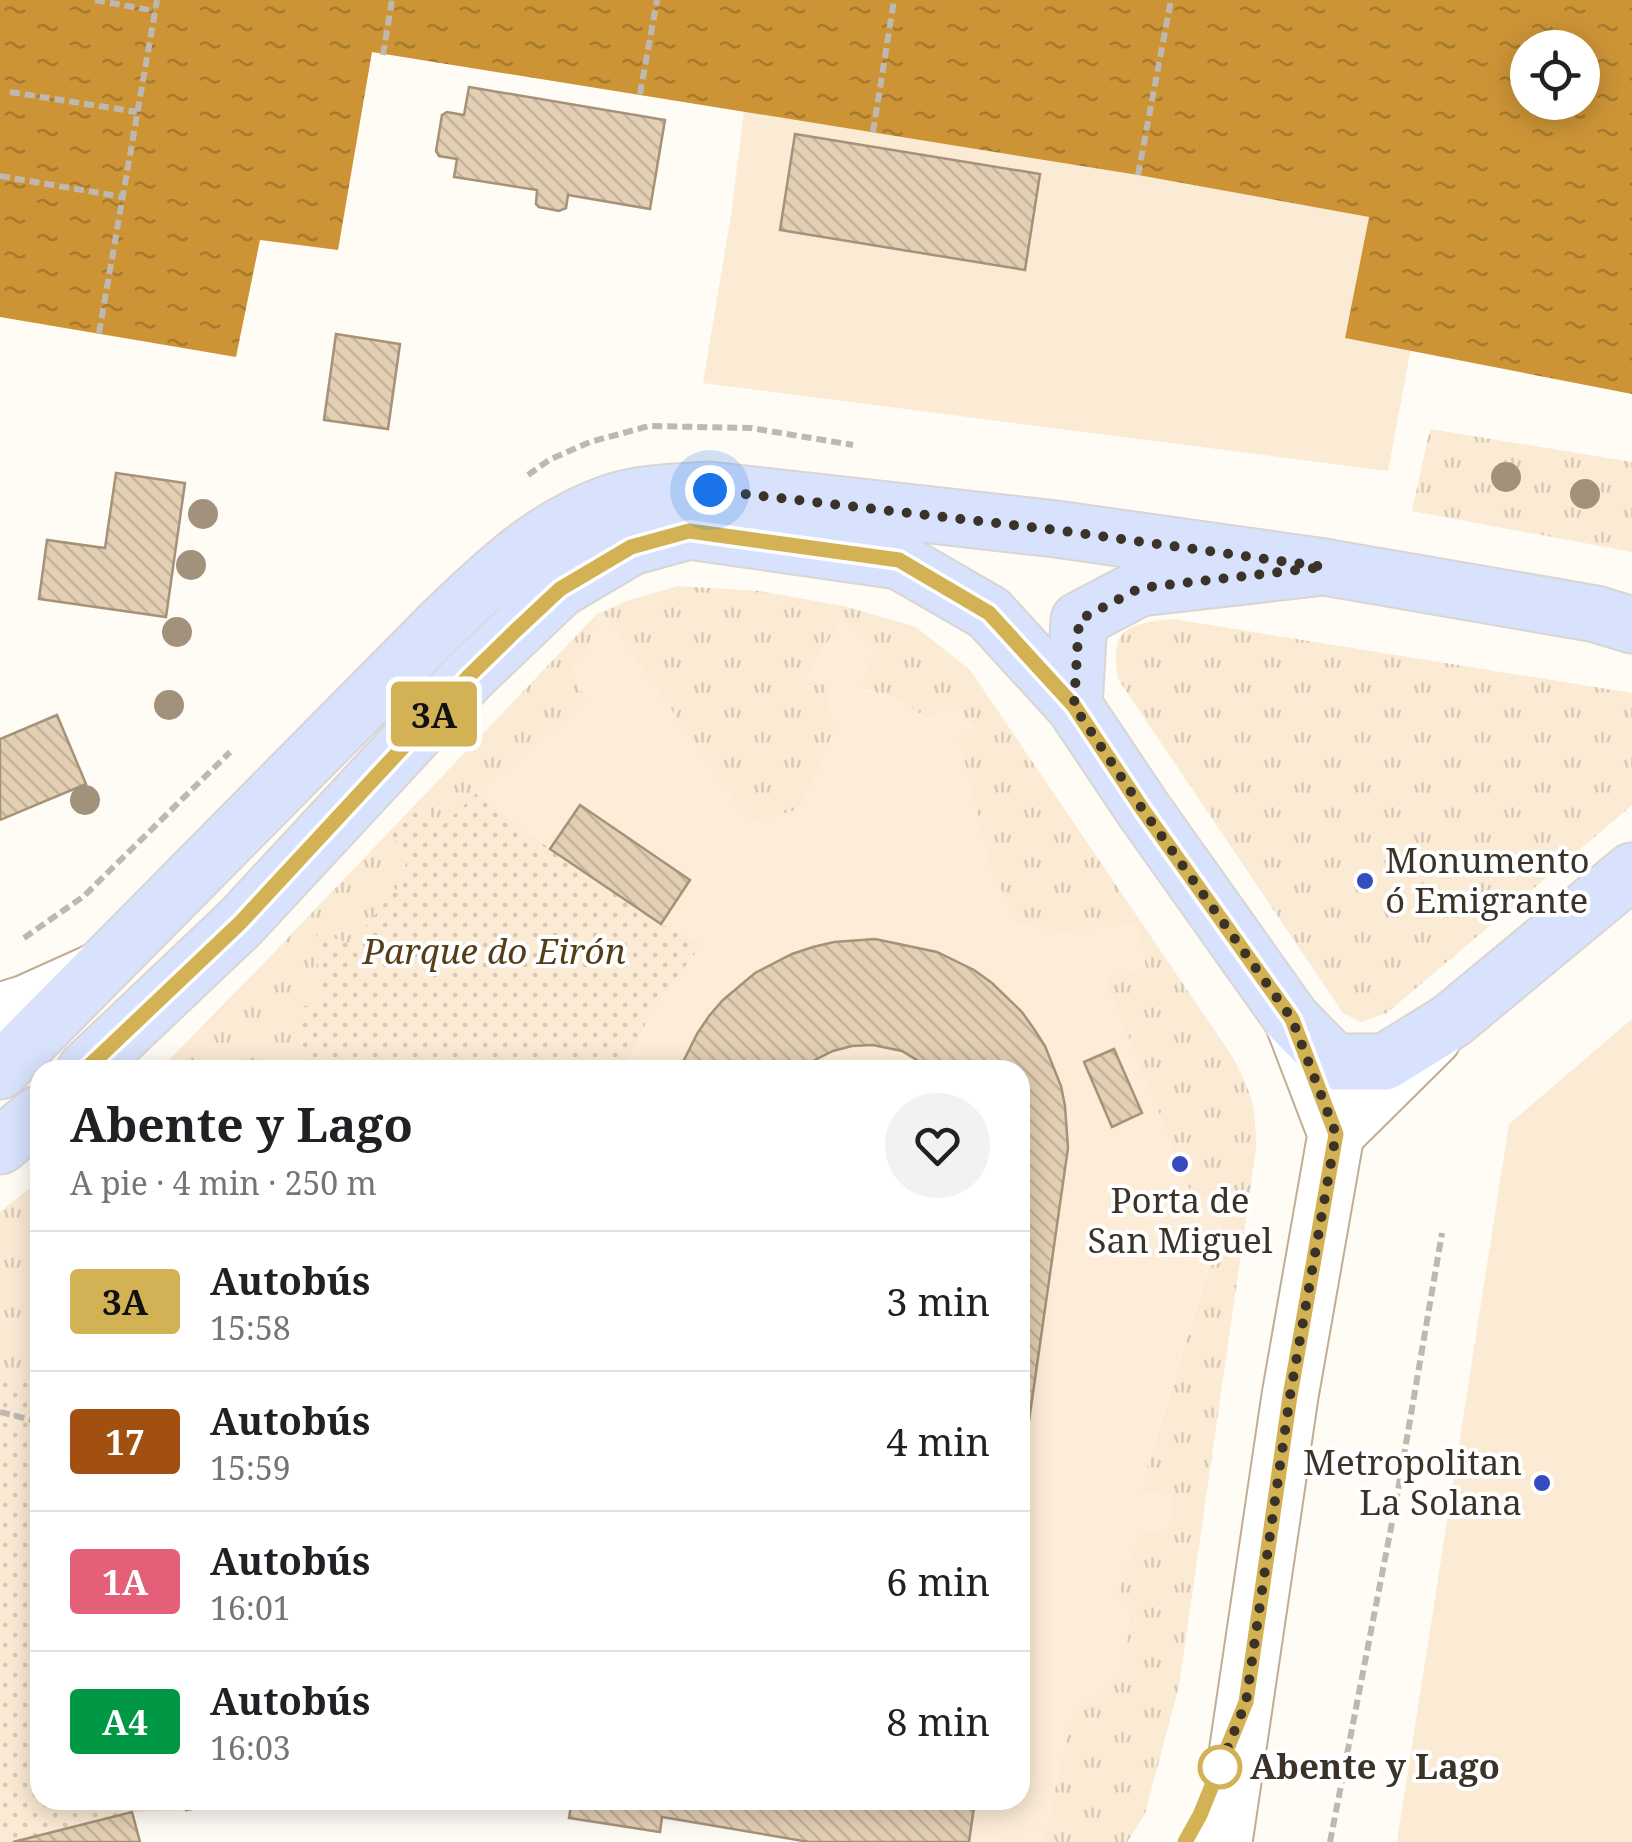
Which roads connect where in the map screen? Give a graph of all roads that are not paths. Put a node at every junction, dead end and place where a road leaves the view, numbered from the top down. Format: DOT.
graph roads {
  1 [pos="1324,567"];
  2 [pos="1632,625"];
  3 [pos="1074,706"];
  4 [pos="1632,872"];
  5 [pos="100,970"];
  6 [pos="0,1011"];
  7 [pos="1292,1019"];
  8 [pos="1451,1021"];
  9 [pos="96,1060"];
  10 [pos="0,1071"];
  11 [pos="30,1120"];
  12 [pos="1336,1134"];
  13 [pos="0,1146"];
  14 [pos="1246,1702"];
  15 [pos="1185,1842"];
  16 [pos="1224,1842"];
  1 -- 2 [label="main road"];
  1 -- 3 [label="main road"];
  1 -- 5 [label="main road"];
  3 -- 7 [label="main road"];
  3 -- 9 [label="main road"];
  4 -- 8 [label="main road"];
  5 -- 6 [label="street"];
  5 -- 10 [label="main road"];
  7 -- 8 [label="main road"];
  7 -- 12 [label="street"];
  8 -- 12 [label="street"];
  11 -- 13 [label="main road"];
  12 -- 14 [label="street"];
  14 -- 15 [label="street"];
  14 -- 16 [label="street"];
}
